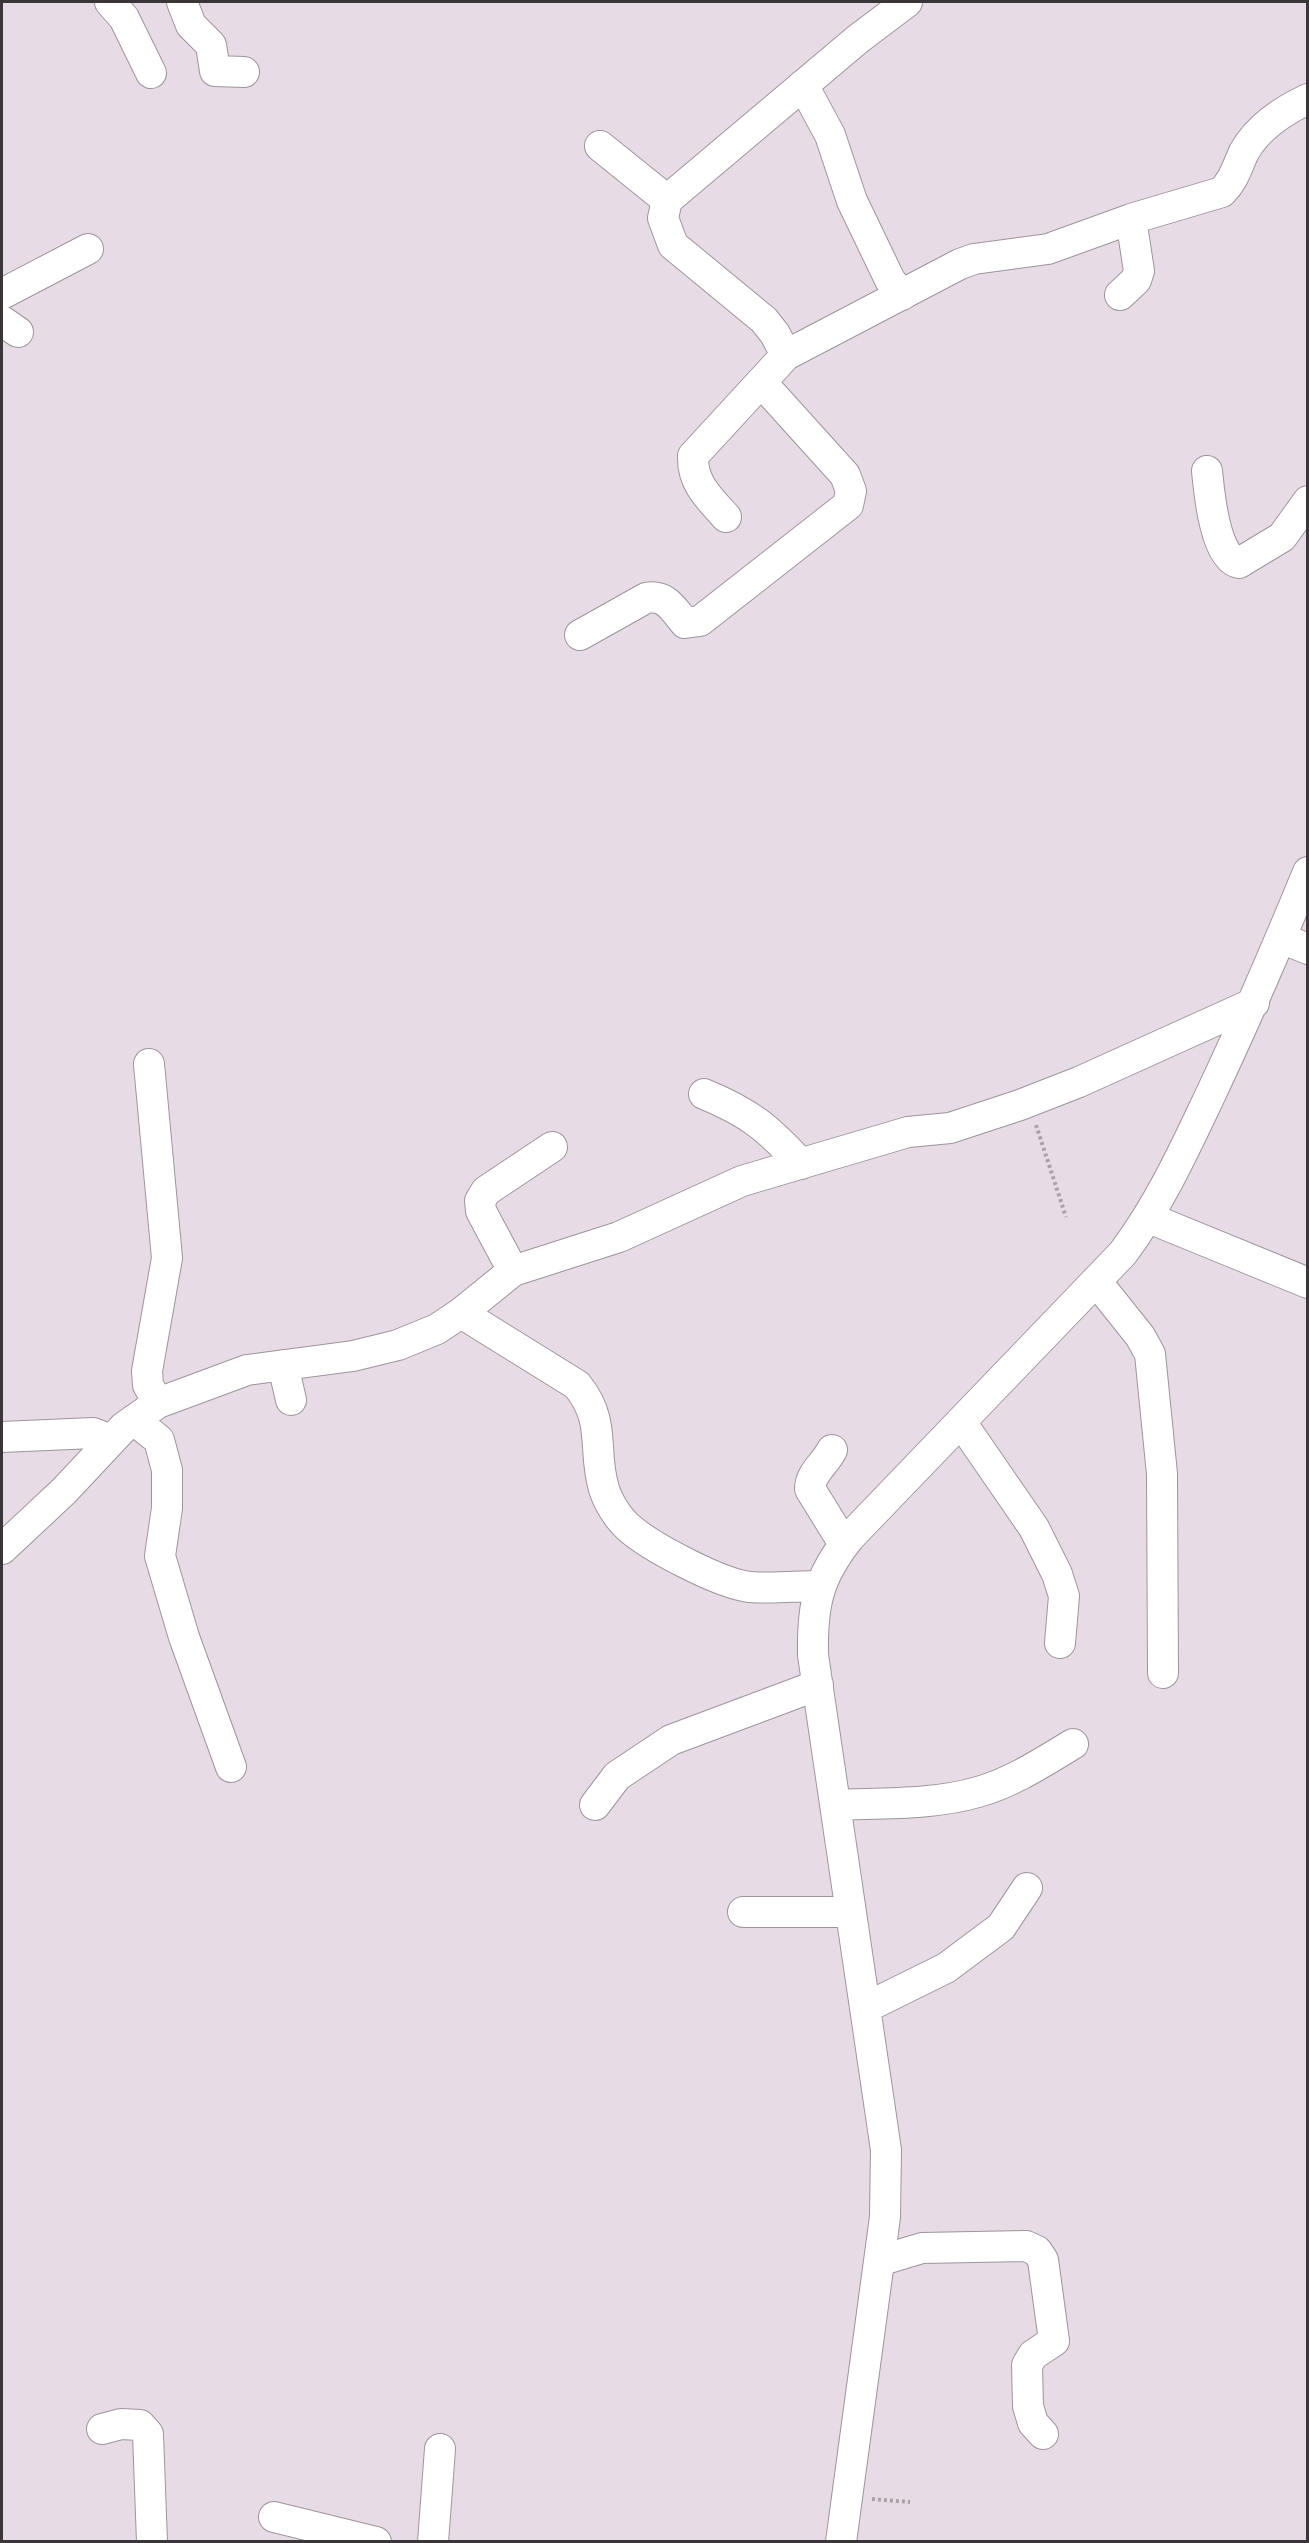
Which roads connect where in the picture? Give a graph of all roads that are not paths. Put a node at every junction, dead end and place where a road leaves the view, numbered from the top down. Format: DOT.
graph roads {
  1 [pos="110,2"];
  2 [pos="182,2"];
  3 [pos="907,2"];
  4 [pos="244,72"];
  5 [pos="152,73"];
  6 [pos="803,85"];
  7 [pos="1308,99"];
  8 [pos="600,146"];
  9 [pos="668,200"];
  10 [pos="1131,219"];
  11 [pos="88,249"];
  12 [pos="2,294"];
  13 [pos="902,295"];
  14 [pos="1120,295"];
  15 [pos="786,355"];
  16 [pos="760,382"];
  17 [pos="1207,471"];
  18 [pos="1308,501"];
  19 [pos="726,517"];
  20 [pos="580,635"];
  21 [pos="1308,872"];
  22 [pos="1294,944"];
  23 [pos="1254,1003"];
  24 [pos="150,1064"];
  25 [pos="704,1094"];
  26 [pos="552,1147"];
  27 [pos="801,1164"];
  28 [pos="1149,1218"];
  29 [pos="513,1271"];
  30 [pos="1096,1281"];
  31 [pos="1308,1283"];
  32 [pos="461,1313"];
  33 [pos="283,1365"];
  34 [pos="291,1400"];
  35 [pos="158,1403"];
  36 [pos="134,1420"];
  37 [pos="960,1422"];
  38 [pos="2,1437"];
  39 [pos="111,1440"];
  40 [pos="832,1450"];
  41 [pos="844,1544"];
  42 [pos="2,1549"];
  43 [pos="819,1586"];
  44 [pos="1060,1643"];
  45 [pos="1163,1673"];
  46 [pos="818,1685"];
  47 [pos="1073,1744"];
  48 [pos="231,1767"];
  49 [pos="595,1805"];
  50 [pos="835,1805"];
  51 [pos="1027,1888"];
  52 [pos="743,1912"];
  53 [pos="851,1912"];
  54 [pos="865,2008"];
  55 [pos="879,2261"];
  56 [pos="102,2429"];
  57 [pos="1043,2434"];
  58 [pos="440,2449"];
  59 [pos="274,2517"];
  60 [pos="152,2541"];
  61 [pos="376,2541"];
  62 [pos="428,2541"];
  63 [pos="841,2541"];
  1 -- 5 [label="street"];
  2 -- 4 [label="street"];
  3 -- 6 [label="street"];
  6 -- 9 [label="street"];
  6 -- 13 [label="street"];
  7 -- 10 [label="street"];
  8 -- 9 [label="street"];
  9 -- 15 [label="street"];
  10 -- 13 [label="street"];
  10 -- 14 [label="street"];
  11 -- 12 [label="street"];
  13 -- 15 [label="street"];
  15 -- 16 [label="street"];
  16 -- 19 [label="street"];
  16 -- 20 [label="street"];
  17 -- 18 [label="street"];
  21 -- 22 [label="street"];
  22 -- 23 [label="street"];
  23 -- 27 [label="street"];
  23 -- 28 [label="street"];
  24 -- 35 [label="street"];
  25 -- 27 [label="street"];
  26 -- 29 [label="street"];
  27 -- 29 [label="street"];
  28 -- 30 [label="street"];
  28 -- 31 [label="street"];
  29 -- 32 [label="street"];
  30 -- 37 [label="street"];
  30 -- 45 [label="street"];
  32 -- 33 [label="street"];
  32 -- 43 [label="street"];
  33 -- 34 [label="street"];
  33 -- 35 [label="street"];
  35 -- 36 [label="street"];
  36 -- 39 [label="street"];
  36 -- 48 [label="street"];
  37 -- 41 [label="street"];
  37 -- 44 [label="street"];
  38 -- 39 [label="street"];
  39 -- 42 [label="street"];
  40 -- 41 [label="street"];
  41 -- 43 [label="street"];
  43 -- 46 [label="street"];
  46 -- 49 [label="street"];
  46 -- 50 [label="street"];
  47 -- 50 [label="street"];
  50 -- 53 [label="street"];
  51 -- 54 [label="street"];
  52 -- 53 [label="street"];
  53 -- 54 [label="street"];
  54 -- 55 [label="street"];
  55 -- 57 [label="street"];
  55 -- 63 [label="street"];
  56 -- 60 [label="street"];
  58 -- 62 [label="street"];
  59 -- 61 [label="street"];
}
